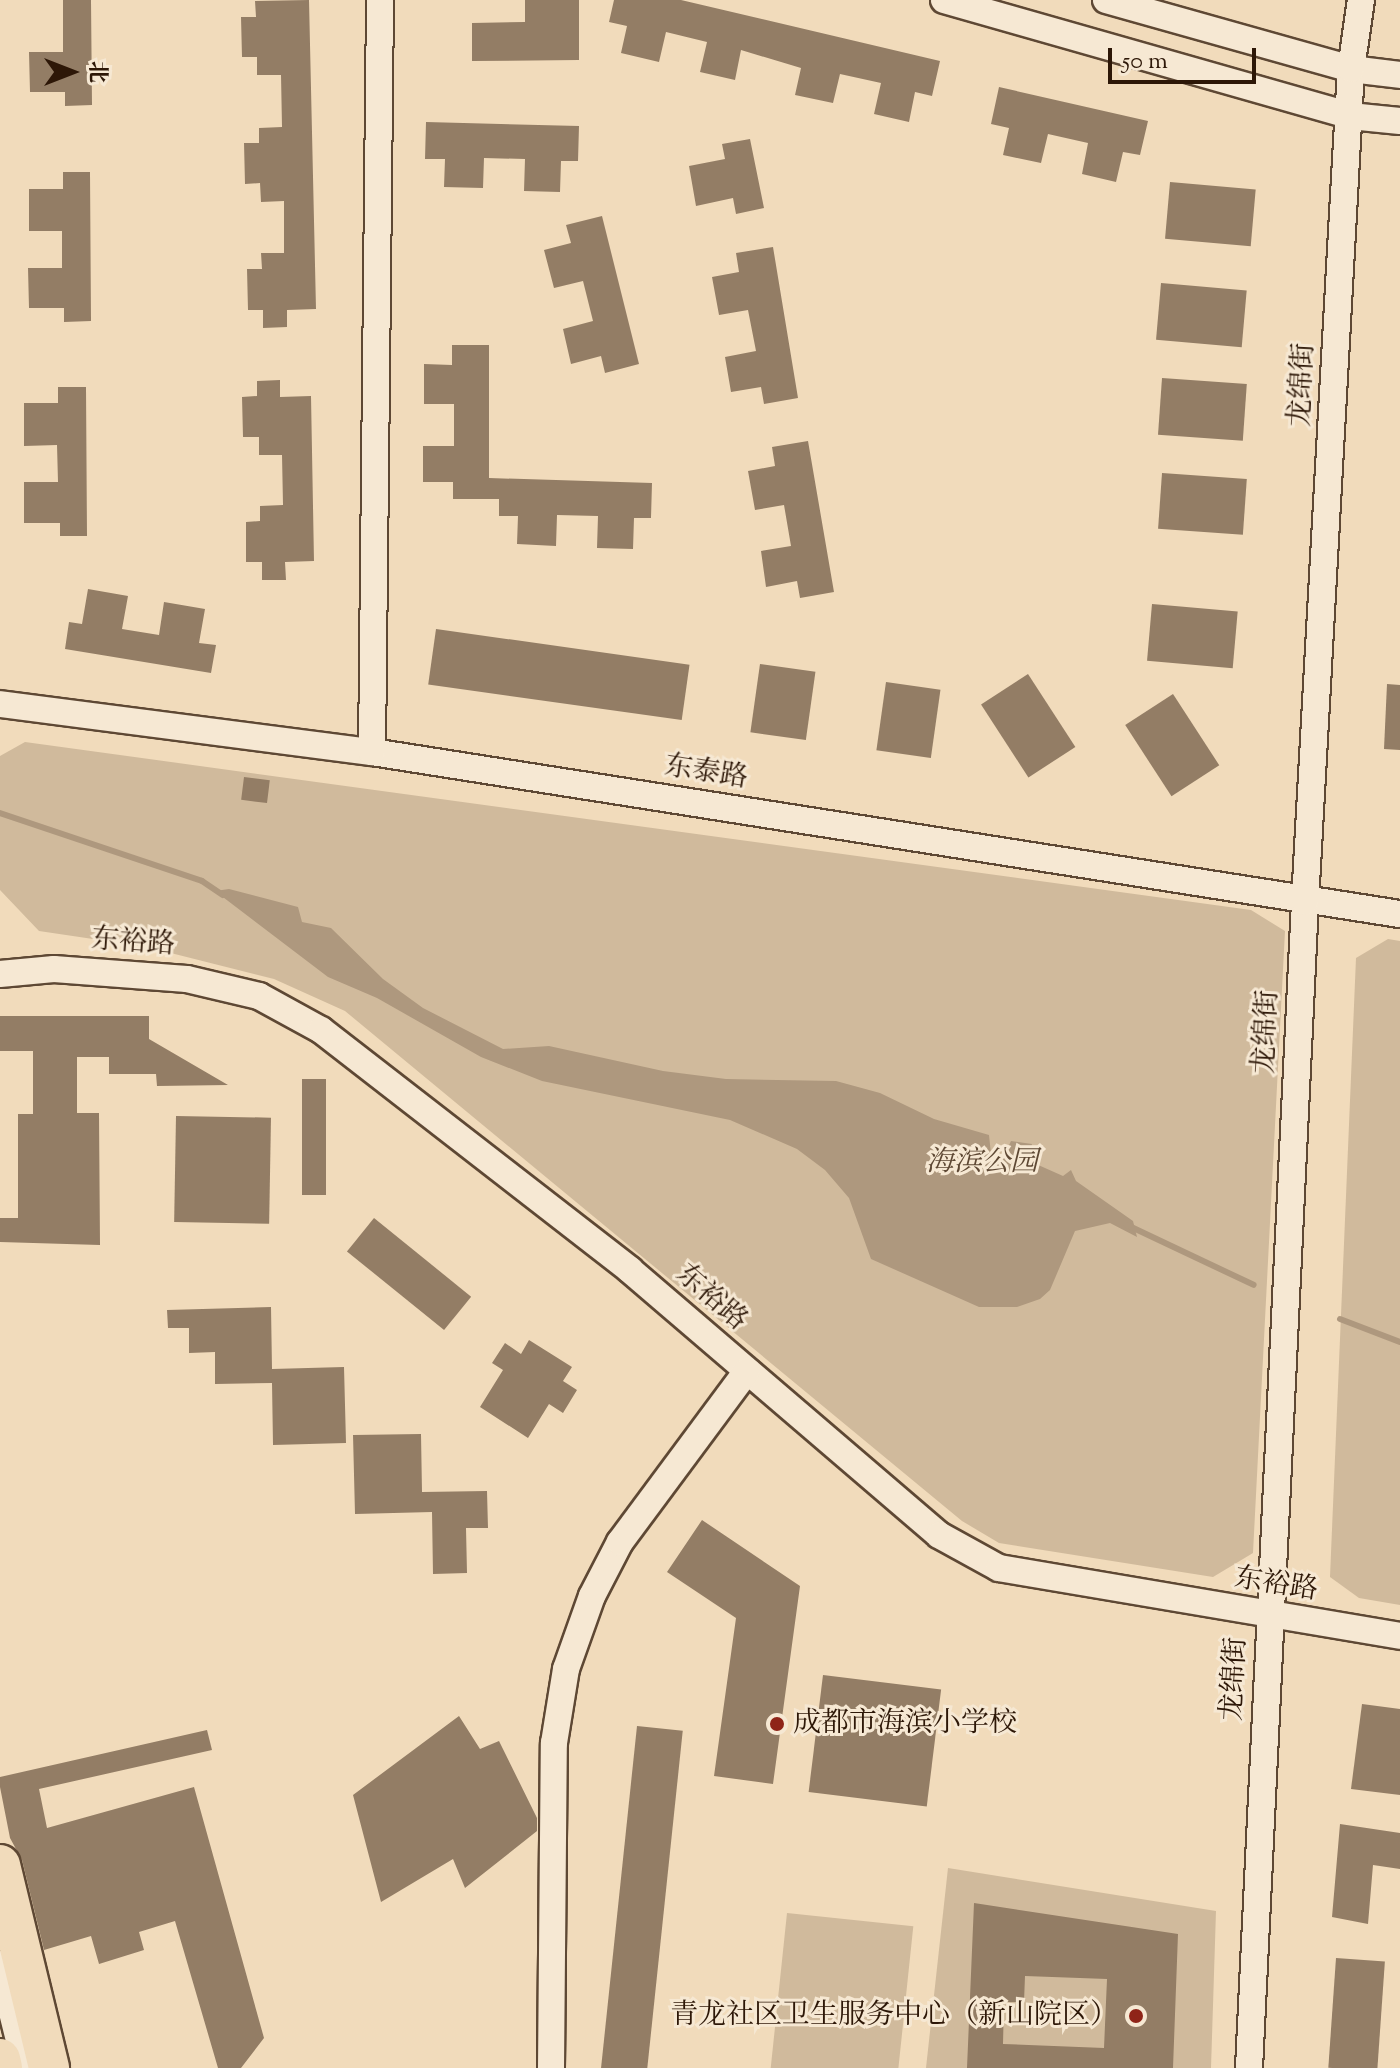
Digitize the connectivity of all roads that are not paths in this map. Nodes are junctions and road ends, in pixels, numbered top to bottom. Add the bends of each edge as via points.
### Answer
1 (380, 0) edge
2 (944, 0) edge
3 (1106, 0) edge
4 (1361, 0) edge
5 (1351, 69) junction
6 (1400, 75) edge
7 (1350, 116) junction
8 (1400, 121) edge
9 (0, 704) edge
10 (372, 752) junction
11 (1305, 902) junction
12 (1400, 914) edge
13 (0, 974) edge
14 (747, 1371) junction
15 (1270, 1617) junction
16 (1400, 1636) edge
17 (0, 1865) edge
18 (0, 1964) edge
19 (0, 2059) edge
20 (2, 2068) edge
21 (26, 2068) edge
22 (49, 2068) edge
23 (551, 2068) edge
24 (1249, 2068) edge

1 - 10 street
2 - 7 street
3 - 5 street
4 - 5 street, 龙绵街
5 - 6 street
5 - 7 street, 龙绵街
7 - 8 street
7 - 11 street, 龙绵街
9 - 10 street, 东泰路
10 - 11 street, 东泰路
11 - 12 street, 东泰路
11 - 15 street, 龙绵街
13 - 14 street, 东裕路 via 54,969 187,979 259,996 321,1030 630,1270
14 - 15 street, 东裕路 via 939,1535 999,1568
14 - 23 street via 620,1542 592,1596 566,1669 554,1743
15 - 16 street, 东裕路
15 - 24 street, 龙绵街
17 - 22 highway
18 - 21 street
19 - 20 highway

